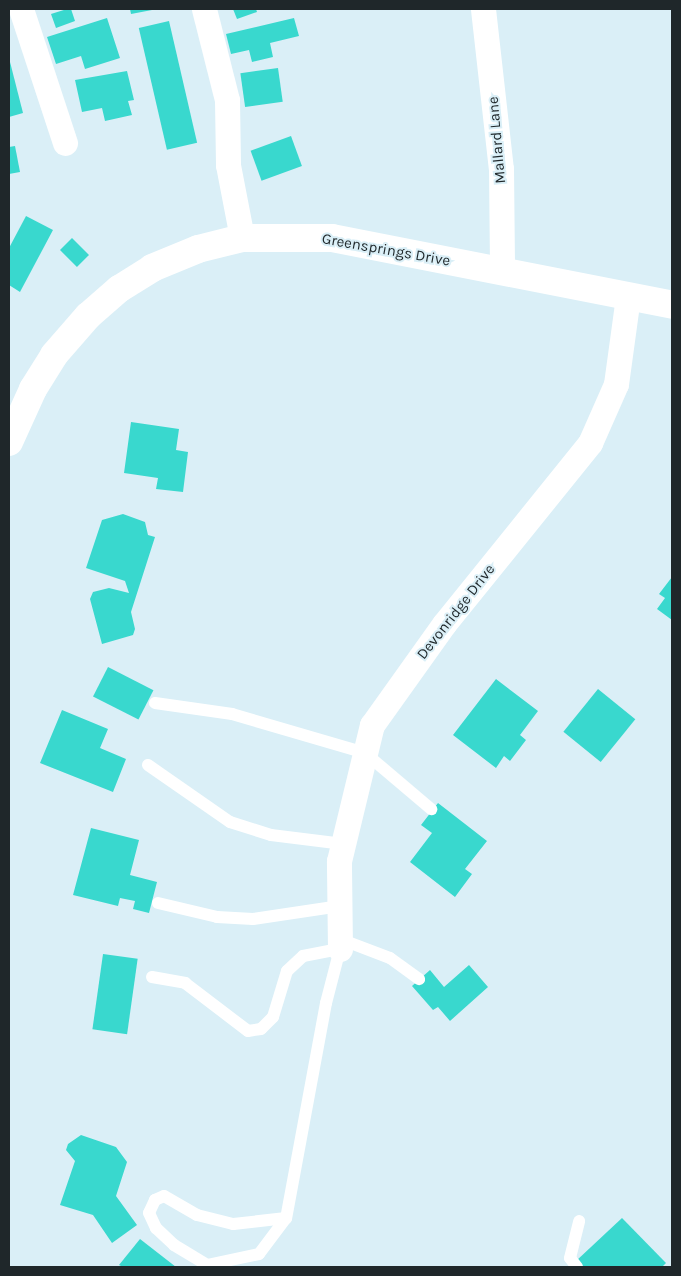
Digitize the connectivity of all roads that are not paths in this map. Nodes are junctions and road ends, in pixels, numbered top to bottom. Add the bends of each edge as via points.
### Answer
1 (22, 9) edge
2 (204, 9) edge
3 (483, 9) edge
4 (65, 143) dead end
5 (242, 238) junction
6 (502, 271) junction
7 (628, 296) junction
8 (672, 306) edge
9 (9, 442) edge
10 (155, 703) dead end
11 (365, 753) junction
12 (148, 765) dead end
13 (431, 809) dead end
14 (344, 844) junction
15 (158, 903) dead end
16 (340, 906) junction
17 (340, 944) junction
18 (152, 977) dead end
19 (419, 979) dead end
20 (286, 1218) junction
21 (579, 1220) dead end
22 (577, 1267) edge

1 - 4 street
2 - 5 street via 227,100 228,165
3 - 6 street, Mallard Lane via 501,169
5 - 6 street, Greensprings Drive via 332,238
5 - 9 street, Greensprings Drive via 198,249 152,268 119,289 88,316 54,355 32,389
6 - 7 street, Greensprings Drive
7 - 8 street, Greensprings Drive
7 - 11 street, Devonridge Drive via 616,384 590,443 444,624 372,725
10 - 11 lane via 232,714
11 - 13 lane
11 - 14 street, Devonridge Drive
12 - 14 lane via 230,822 271,835
14 - 16 street, Devonridge Drive via 340,861
15 - 16 lane via 218,917 253,919
16 - 17 street, Devonridge Drive
17 - 18 lane via 303,956 287,971 273,1017 261,1029 248,1031 185,983
17 - 19 lane via 390,958
17 - 20 lane via 326,1002
20 - 20 lane via 233,1224 197,1215 164,1196 155,1200 149,1213 156,1228 174,1245 207,1265 259,1254
21 - 22 lane via 570,1258

